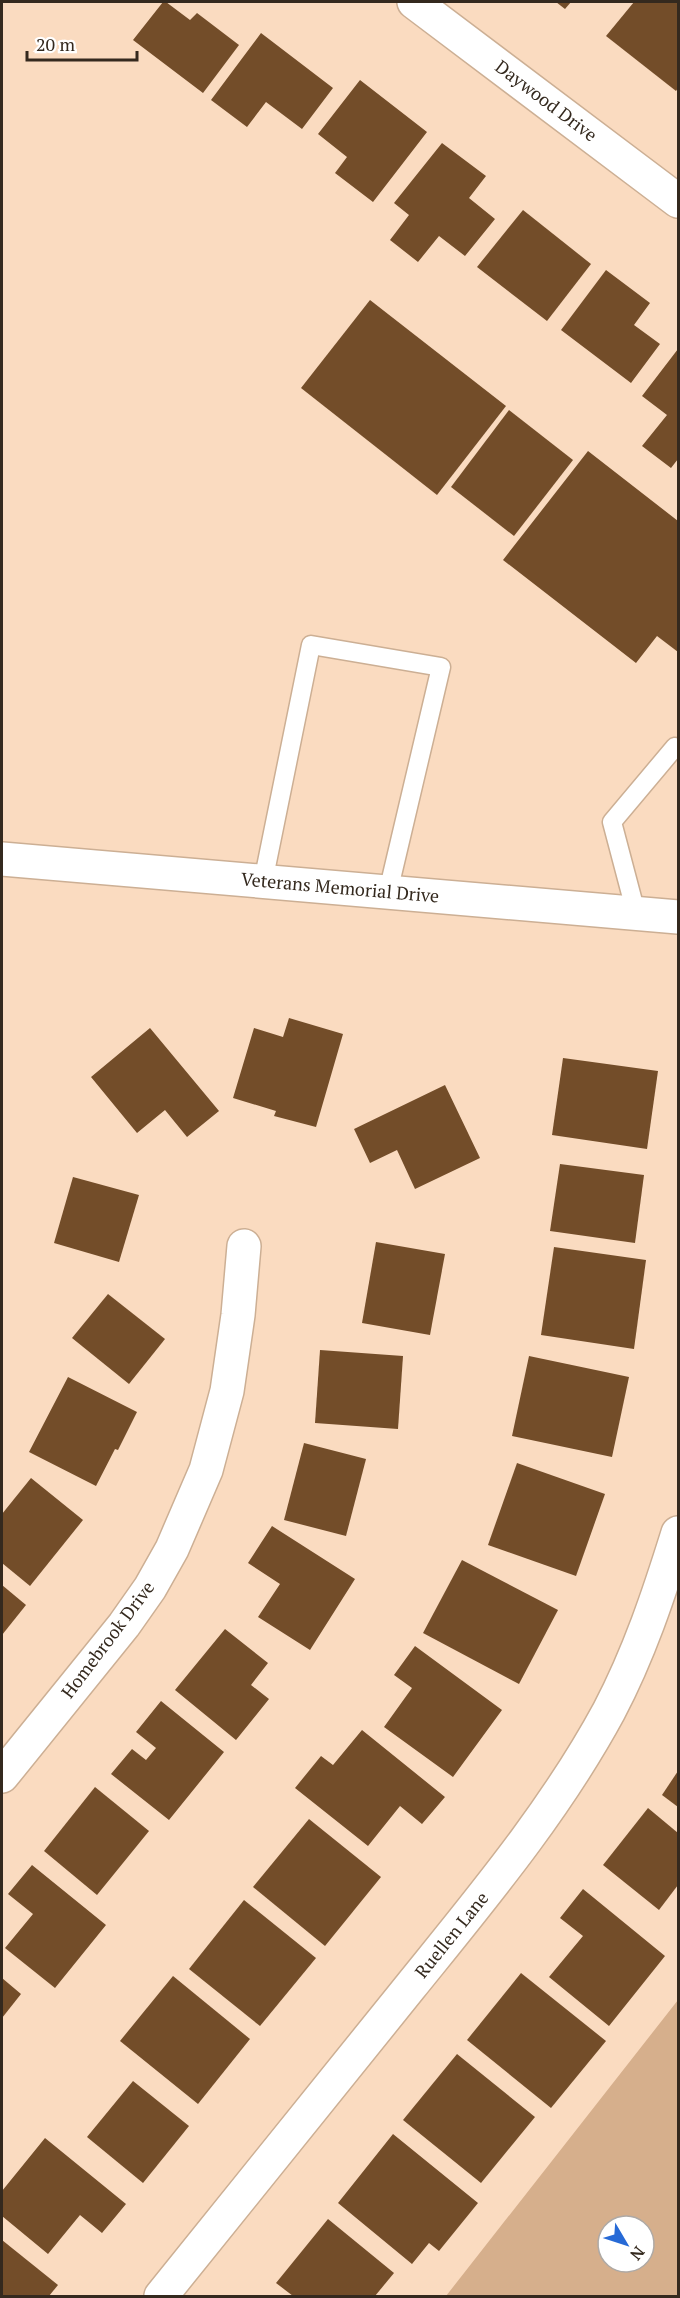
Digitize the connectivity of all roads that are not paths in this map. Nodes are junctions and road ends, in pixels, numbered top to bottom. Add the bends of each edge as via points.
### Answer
1 (414, 2) edge
2 (678, 201) edge
3 (678, 749) edge
4 (2, 859) edge
5 (263, 882) junction
6 (388, 892) junction
7 (636, 913) junction
8 (678, 917) edge
9 (244, 1246) dead end
10 (678, 1533) edge
11 (2, 1776) edge
12 (161, 2296) edge

1 - 2 street, Daywood Drive
3 - 7 lane via 675,747 612,822
4 - 5 street, Veterans Memorial Drive
5 - 6 street, Veterans Memorial Drive
5 - 6 lane via 311,645 441,667
6 - 7 street, Veterans Memorial Drive
7 - 8 street, Veterans Memorial Drive
9 - 11 street, Homebrook Drive via 227,1391 206,1470 172,1549 124,1625
10 - 12 street, Ruellen Lane via 649,1624 629,1669 608,1713 557,1796 498,1878

